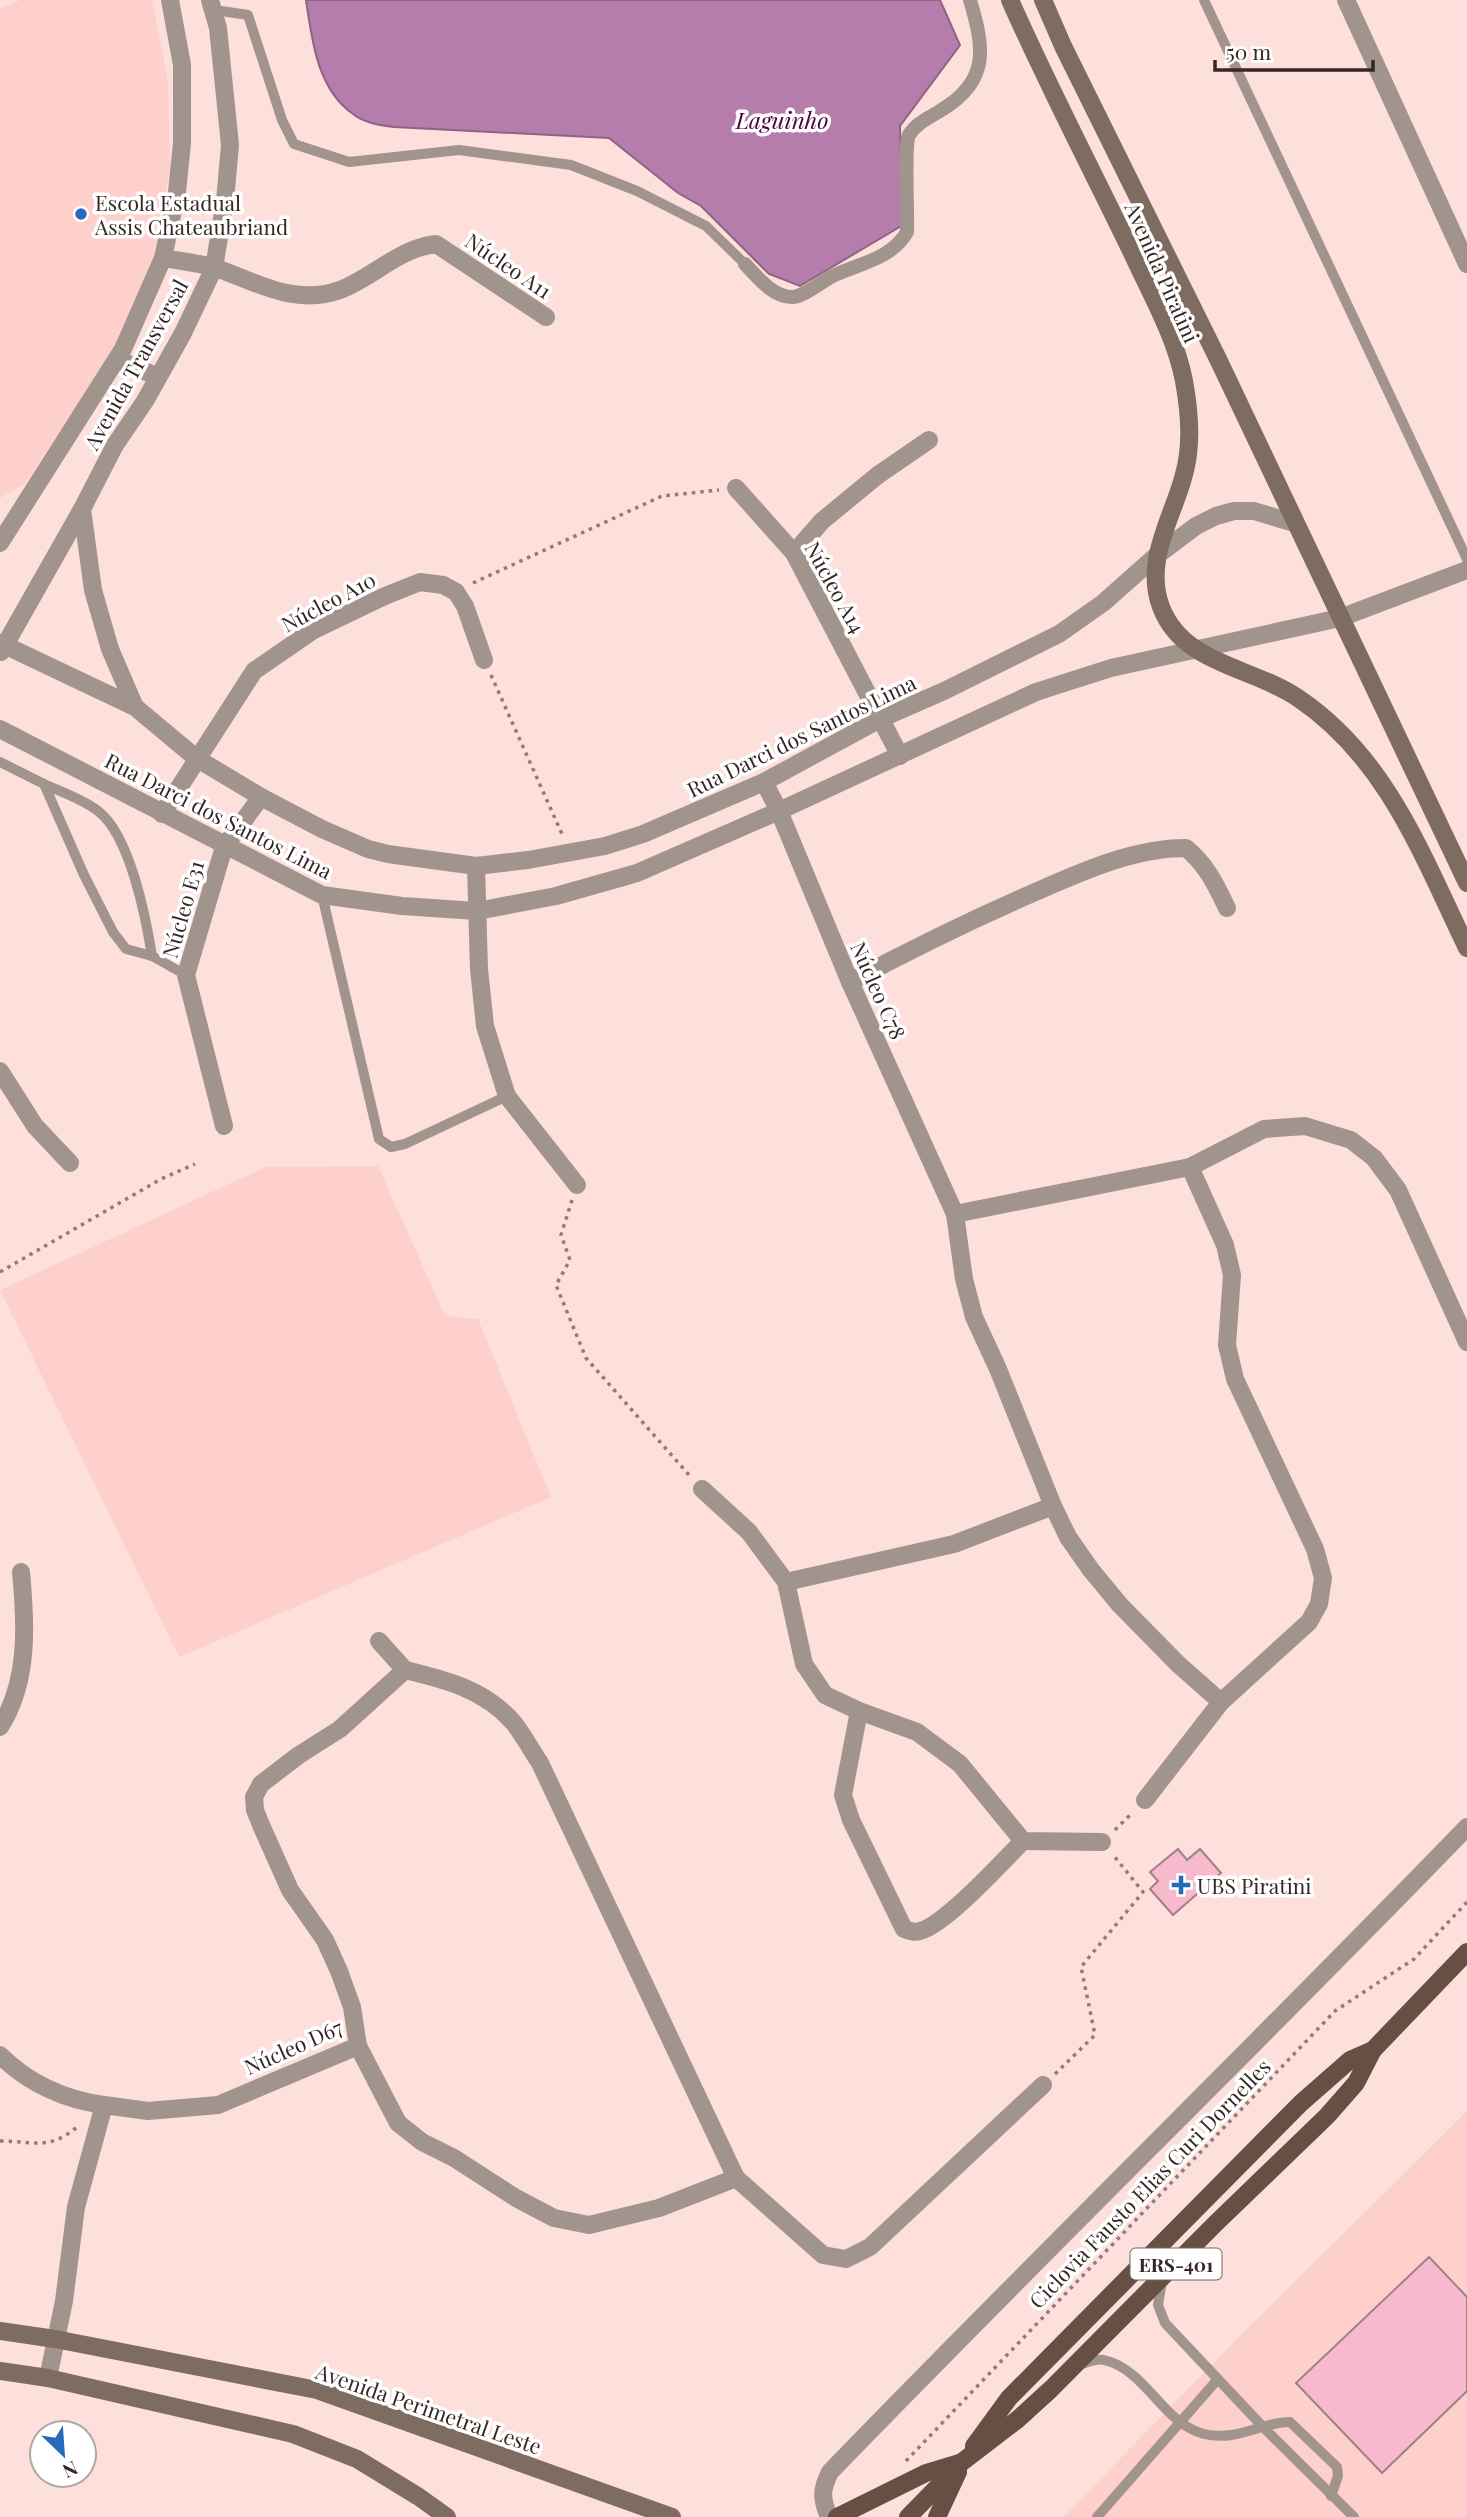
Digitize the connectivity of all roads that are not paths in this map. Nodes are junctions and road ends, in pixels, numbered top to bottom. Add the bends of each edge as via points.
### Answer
1 (170, 0) edge
2 (970, 0) edge
3 (1010, 0) edge
4 (1043, 0) edge
5 (1204, 0) edge
6 (1346, 0) edge
7 (218, 10) edge
8 (163, 258) junction
9 (745, 264) joint
10 (1467, 264) edge
11 (214, 268) junction
12 (546, 317) dead end
13 (117, 359) junction
14 (158, 377) junction
15 (929, 440) dead end
16 (736, 488) road end
17 (27, 503) junction
18 (82, 509) junction
19 (0, 517) edge
20 (1294, 523) junction
21 (0, 543) edge
22 (794, 553) junction
23 (1156, 556) junction
24 (1467, 559) edge
25 (1467, 570) edge
26 (1340, 618) junction
27 (2, 647) edge
28 (1195, 651) junction
29 (484, 660) road end
30 (135, 707) junction
31 (880, 719) junction
32 (0, 729) edge
33 (900, 756) junction
34 (196, 758) junction
35 (0, 762) edge
36 (764, 782) junction
37 (44, 784) junction
38 (261, 797) junction
39 (779, 811) junction
40 (162, 814) junction
41 (224, 847) junction
42 (476, 866) junction
43 (1467, 883) edge
44 (321, 895) junction
45 (1227, 908) dead end
46 (477, 911) junction
47 (1467, 947) edge
48 (152, 956) junction
49 (186, 975) junction
50 (850, 982) junction
51 (0, 1071) edge
52 (507, 1096) junction
53 (224, 1126) dead end
54 (70, 1163) dead end
55 (1190, 1167) junction
56 (577, 1185) road end
57 (955, 1214) junction
58 (1467, 1342) edge
59 (702, 1489) road end
60 (1053, 1506) junction
61 (21, 1572) dead end
62 (786, 1582) junction
63 (379, 1641) dead end
64 (405, 1671) junction
65 (1221, 1702) junction
66 (859, 1711) junction
67 (0, 1727) edge
68 (1146, 1800) road end
69 (1467, 1827) edge
70 (1023, 1841) junction
71 (1102, 1842) road end
72 (1467, 1952) edge
73 (358, 2046) junction
74 (1373, 2050) junction
75 (0, 2055) edge
76 (1044, 2085) road end
77 (104, 2105) junction
78 (736, 2178) junction
79 (1162, 2278) junction
80 (0, 2331) edge
81 (55, 2339) junction
82 (1073, 2366) junction
83 (0, 2371) edge
84 (48, 2378) junction
85 (1218, 2379) junction
86 (1179, 2421) junction
87 (1264, 2428) junction
88 (962, 2462) junction
89 (1331, 2496) junction
90 (447, 2517) edge
91 (672, 2517) edge
92 (829, 2517) edge
93 (837, 2517) edge
94 (908, 2517) edge
95 (937, 2517) edge
96 (1097, 2517) edge
97 (1354, 2517) edge

1 - 8 street, Avenida Transversal via 182,65 182,143
2 - 9 street via 982,55 967,90 919,123 908,137 907,232 901,242 793,297 779,295
3 - 23 main road, Avenida Piratini via 1164,321 1184,379 1188,455
4 - 20 main road, Avenida Piratini
5 - 24 lane
6 - 10 street
7 - 9 lane via 248,15 294,144 349,162 459,150 570,165 637,191 706,226
7 - 11 street, Avenida Transversal via 230,145
8 - 11 street
8 - 13 street, Avenida Transversal
11 - 12 street, Núcleo A11 via 293,296 320,296 343,289 420,246 436,244
11 - 14 street, Avenida Transversal
13 - 14 street
13 - 17 street, Avenida Transversal
14 - 18 street, Avenida Transversal
15 - 22 street via 822,521
16 - 22 street, Núcleo A14
17 - 19 street
17 - 21 street, Avenida Transversal
18 - 27 street, Avenida Transversal
18 - 30 street via 93,590 110,649
20 - 23 street, Rua Darci dos Santos Lima via 1254,511 1234,511 1196,526
20 - 26 main road, Avenida Piratini
22 - 31 street, Núcleo A14
23 - 28 main road, Avenida Piratini via 1155,584 1161,608
23 - 31 street, Rua Darci dos Santos Lima via 1059,634
25 - 26 street, Rua Darci dos Santos Lima
26 - 28 street, Rua Darci dos Santos Lima
26 - 43 main road, Avenida Piratini
27 - 30 street, Rua Darci dos Santos Lima
28 - 33 street, Rua Darci dos Santos Lima via 1111,668 1035,692
28 - 47 main road, Avenida Piratini via 1279,685 1321,714 1357,748 1408,826
29 - 34 street, Núcleo A10 via 466,606 456,592 420,582 312,631 254,671
30 - 34 street, Rua Darci dos Santos Lima
31 - 33 street, Núcleo A14
31 - 36 street, Rua Darci dos Santos Lima
32 - 40 street, Rua Darci dos Santos Lima
33 - 39 street, Rua Darci dos Santos Lima
34 - 38 street, Rua Darci dos Santos Lima
34 - 40 street, Núcleo A10
35 - 37 lane
36 - 39 street, Núcleo C78
36 - 42 street, Rua Darci dos Santos Lima via 605,846
37 - 48 lane via 113,932 126,949
37 - 48 lane via 98,811 112,827 145,910
38 - 41 street, Núcleo E31
38 - 42 street, Rua Darci dos Santos Lima via 368,849
39 - 46 street, Rua Darci dos Santos Lima via 637,873
39 - 50 street, Núcleo C78
40 - 41 street, Rua Darci dos Santos Lima
41 - 44 street, Rua Darci dos Santos Lima
41 - 49 street, Núcleo E31
42 - 46 street
44 - 46 street, Rua Darci dos Santos Lima
44 - 52 lane via 379,1139 391,1147 405,1144
45 - 50 street via 1196,856 1186,848 1160,848 1080,872 963,923
46 - 52 street via 485,1026
48 - 49 lane
49 - 53 street, Núcleo E31
50 - 57 street, Núcleo C78
51 - 54 street via 35,1126
52 - 56 street
55 - 57 street
55 - 58 street via 1264,1129 1305,1126 1351,1140 1374,1158 1398,1190
55 - 65 street via 1225,1245 1232,1275 1227,1345 1235,1379 1315,1549 1322,1578 1318,1604 1309,1622
57 - 60 street, Núcleo C78 via 974,1317
59 - 62 street via 749,1532
60 - 62 street via 954,1544
60 - 65 street, Núcleo C78 via 1091,1570 1178,1664
61 - 67 street via 21,1669 15,1697
62 - 66 street via 804,1664 825,1695
63 - 64 street
64 - 73 street, Núcleo D67 via 341,1729 261,1784 254,1797 258,1818 290,1890 325,1940 339,1971 352,2007
64 - 78 street via 482,1694 513,1722 540,1763
65 - 68 street
66 - 70 street via 917,1732 960,1765
66 - 70 street via 843,1796 904,1929 923,1931 949,1912
69 - 92 street via 830,2472 821,2491
70 - 71 street
72 - 74 main road, ERS-401
73 - 77 street, Núcleo D67 via 218,2105 148,2111
73 - 78 street via 398,2123 554,2218 589,2225 659,2208
74 - 79 main road, ERS-401 via 1356,2083 1327,2116
74 - 88 main road via 1350,2060 1301,2103 1009,2398
75 - 77 street, Núcleo D67 via 55,2092
76 - 78 street via 870,2247 846,2259 823,2255
77 - 81 street via 76,2207
79 - 82 main road, ERS-401
79 - 85 lane via 1158,2305 1165,2323
80 - 81 main road, Avenida Perimetral Leste
81 - 84 street
81 - 91 main road, Avenida Perimetral Leste via 317,2390
82 - 86 lane via 1102,2359 1128,2370
82 - 88 main road, ERS-401 via 1017,2420
83 - 84 main road
84 - 90 main road via 293,2434 357,2459
85 - 86 lane
85 - 87 lane
86 - 87 lane via 1204,2434 1239,2435
86 - 96 lane
87 - 89 lane
87 - 89 lane via 1290,2423 1331,2460 1338,2476
88 - 93 main road via 926,2473
88 - 94 main road, ERS-401
88 - 95 main road
89 - 97 lane

